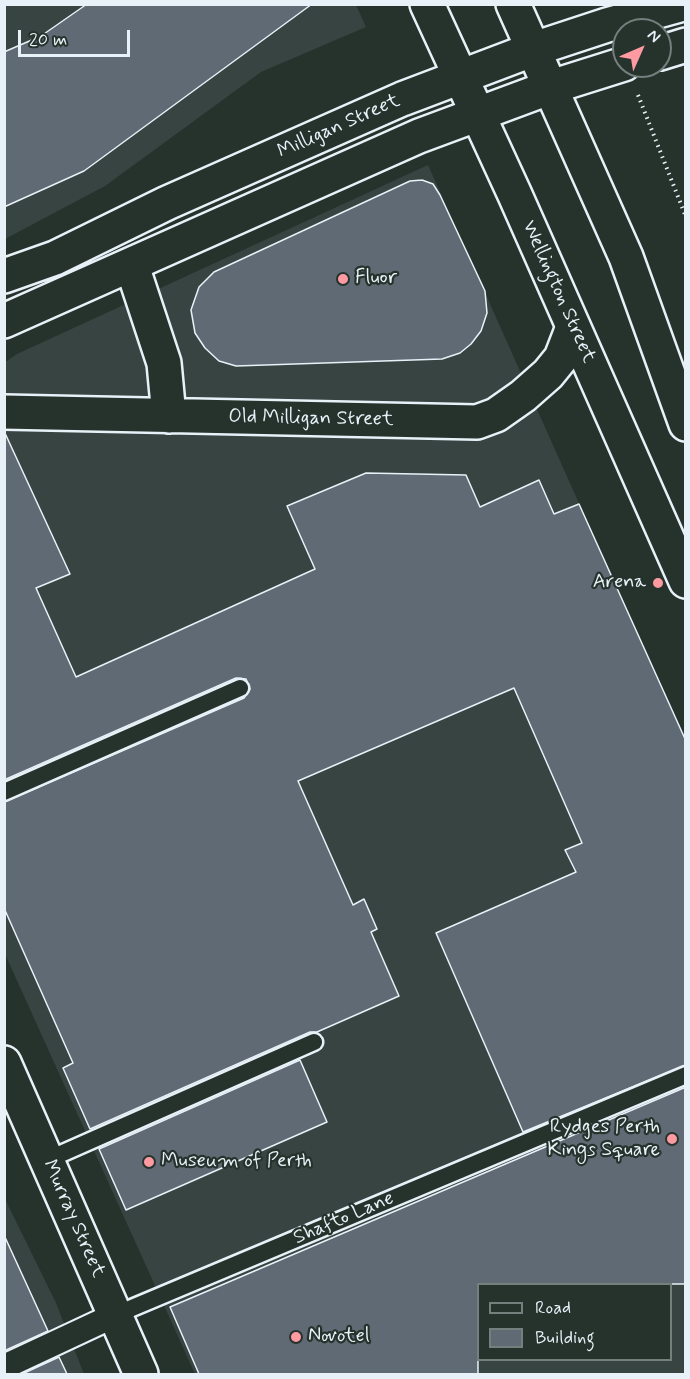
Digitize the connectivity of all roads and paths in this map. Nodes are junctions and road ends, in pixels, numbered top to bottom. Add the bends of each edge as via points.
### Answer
1 (427, 4) edge
2 (513, 4) edge
3 (683, 4) edge
4 (534, 49) junction
5 (459, 76) junction
6 (612, 78) edge
7 (630, 78) edge
8 (551, 87) junction
9 (476, 114) junction
10 (686, 217) edge
11 (132, 266) junction
12 (4, 276) edge
13 (4, 321) edge
14 (573, 327) junction
15 (4, 412) edge
16 (169, 416) junction
17 (686, 424) edge
18 (686, 580) edge
19 (240, 688) dead end
20 (4, 792) edge
21 (314, 1042) dead end
22 (4, 1063) edge
23 (686, 1075) edge
24 (47, 1160) junction
25 (115, 1315) junction
26 (4, 1367) edge
27 (141, 1374) edge

1 - 5 main road, Wellington Street
2 - 4 main road
3 - 4 main road, Milligan Street
4 - 5 main road, Milligan Street
4 - 8 main road
5 - 9 main road, Wellington Street
5 - 12 main road, Milligan Street via 167,203 55,258
6 - 8 main road, Milligan Street
7 - 10 path
8 - 9 main road, Milligan Street
8 - 17 main road via 626,257
9 - 11 main road, Milligan Street
9 - 14 main road, Wellington Street
11 - 13 main road, Milligan Street
11 - 16 main road via 164,363
14 - 16 main road, Old Milligan Street via 561,358 548,374 496,415 477,422
14 - 18 main road, Wellington Street
15 - 16 main road, Old Milligan Street
19 - 20 lane
21 - 24 lane
22 - 24 main road, Murray Street
23 - 25 lane, Shafto Lane
24 - 25 main road, Murray Street
25 - 26 street, Shafto Lane
25 - 27 main road, Murray Street

